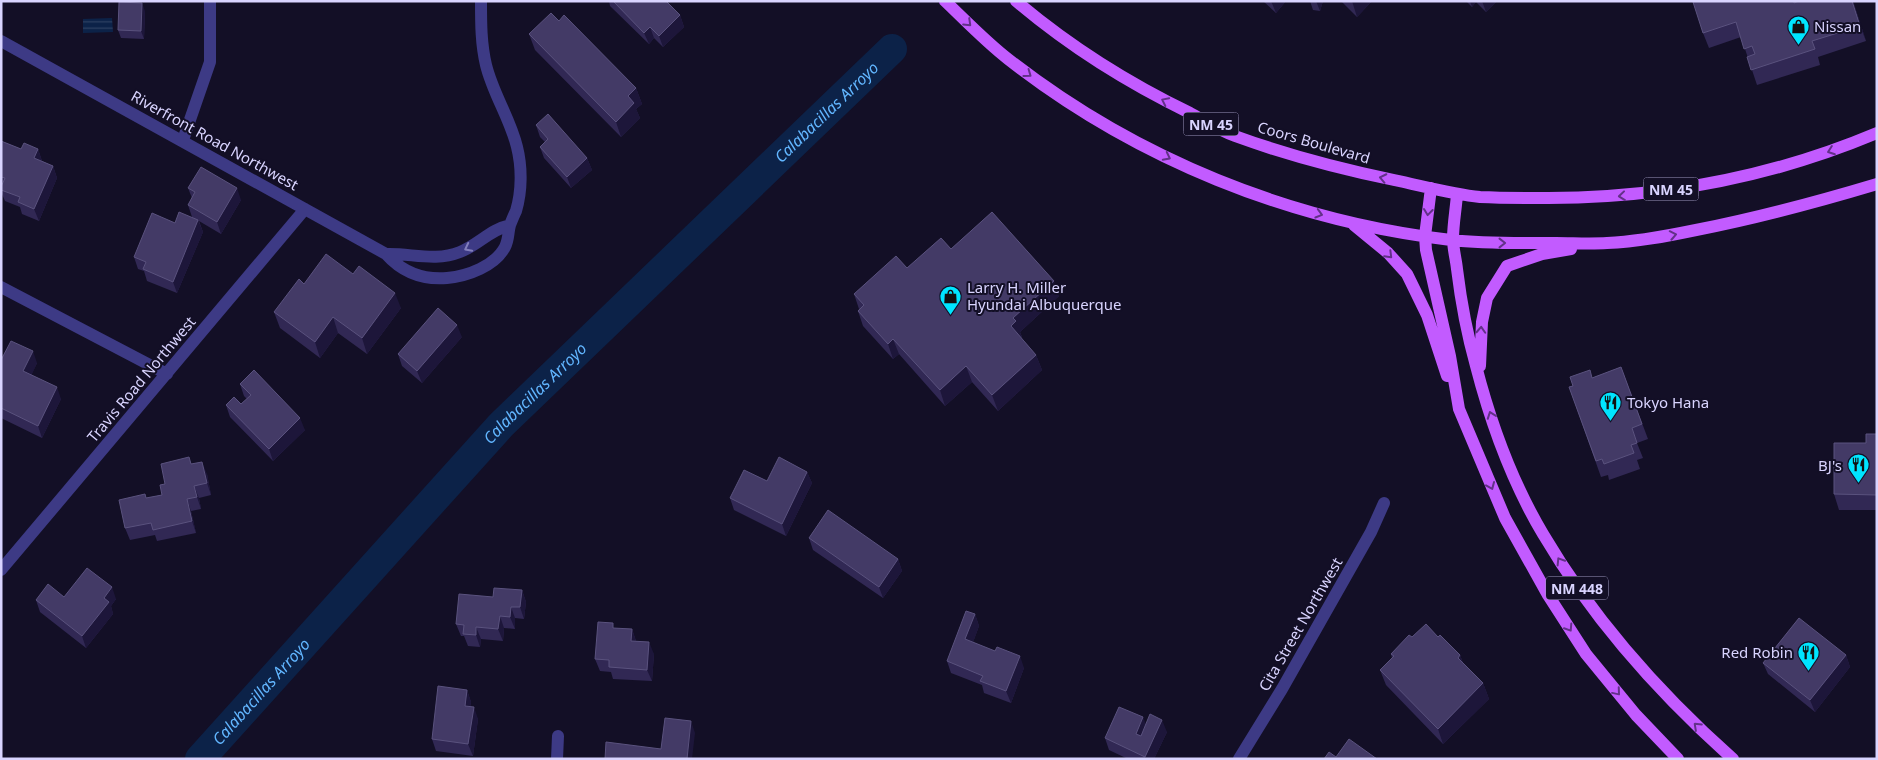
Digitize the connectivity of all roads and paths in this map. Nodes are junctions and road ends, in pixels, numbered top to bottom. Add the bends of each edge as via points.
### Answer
1 (210, 1) edge
2 (481, 1) edge
3 (945, 1) edge
4 (1017, 2) edge
5 (1, 41) edge
6 (1877, 133) edge
7 (183, 140) junction
8 (1877, 184) edge
9 (1431, 188) junction
10 (1458, 194) junction
11 (305, 209) junction
12 (1352, 224) junction
13 (510, 225) junction
14 (1425, 236) junction
15 (1453, 240) junction
16 (1607, 243) junction
17 (386, 254) junction
18 (1, 287) edge
19 (167, 374) junction
20 (1479, 378) junction
21 (1459, 409) junction
22 (1384, 503) dead end
23 (1, 570) edge
24 (558, 736) dead end
25 (557, 759) edge
26 (1239, 759) edge
27 (1678, 759) edge
28 (1733, 759) edge

1 - 7 street via 210,62
2 - 13 street via 483,54 520,162 519,194
3 -> 12 main road via 990,44 1050,90 1100,122 1192,170 1264,198
9 -> 4 main road, Coors Boulevard / NM 45 via 1337,168 1234,135 1143,90 1085,53
5 - 7 street, Riverfront Road Northwest
6 -> 10 main road, NM 45 via 1777,168 1657,191 1580,198
7 - 11 street, Riverfront Road Northwest
16 -> 8 main road via 1729,224
9 - 10 main road, Coors Boulevard / NM 45
9 -> 14 main road, NM 448
10 - 15 main road, NM 448
11 - 17 street, Riverfront Road Northwest
11 - 19 street, Travis Road Northwest
12 - 14 main road
12 -> 21 main road via 1388,253 1407,274 1427,315
13 -> 17 street via 501,227 458,253 430,257
13 - 17 street, Riverfront Road Northwest via 505,248 491,262 460,276 433,278 410,273
14 - 15 main road
14 - 21 main road, NM 448
15 -> 16 main road
15 - 20 main road, NM 448 via 1461,304
20 -> 16 main road via 1482,322 1487,298 1507,266 1542,254
18 - 19 street
19 - 23 street, Travis Road Northwest
28 -> 20 main road, NM 448 via 1668,698 1574,584 1542,533 1515,479
21 -> 27 main road, NM 448 via 1505,518 1548,595 1596,666
22 - 26 street, Cita Street Northwest via 1371,532
24 - 25 street

